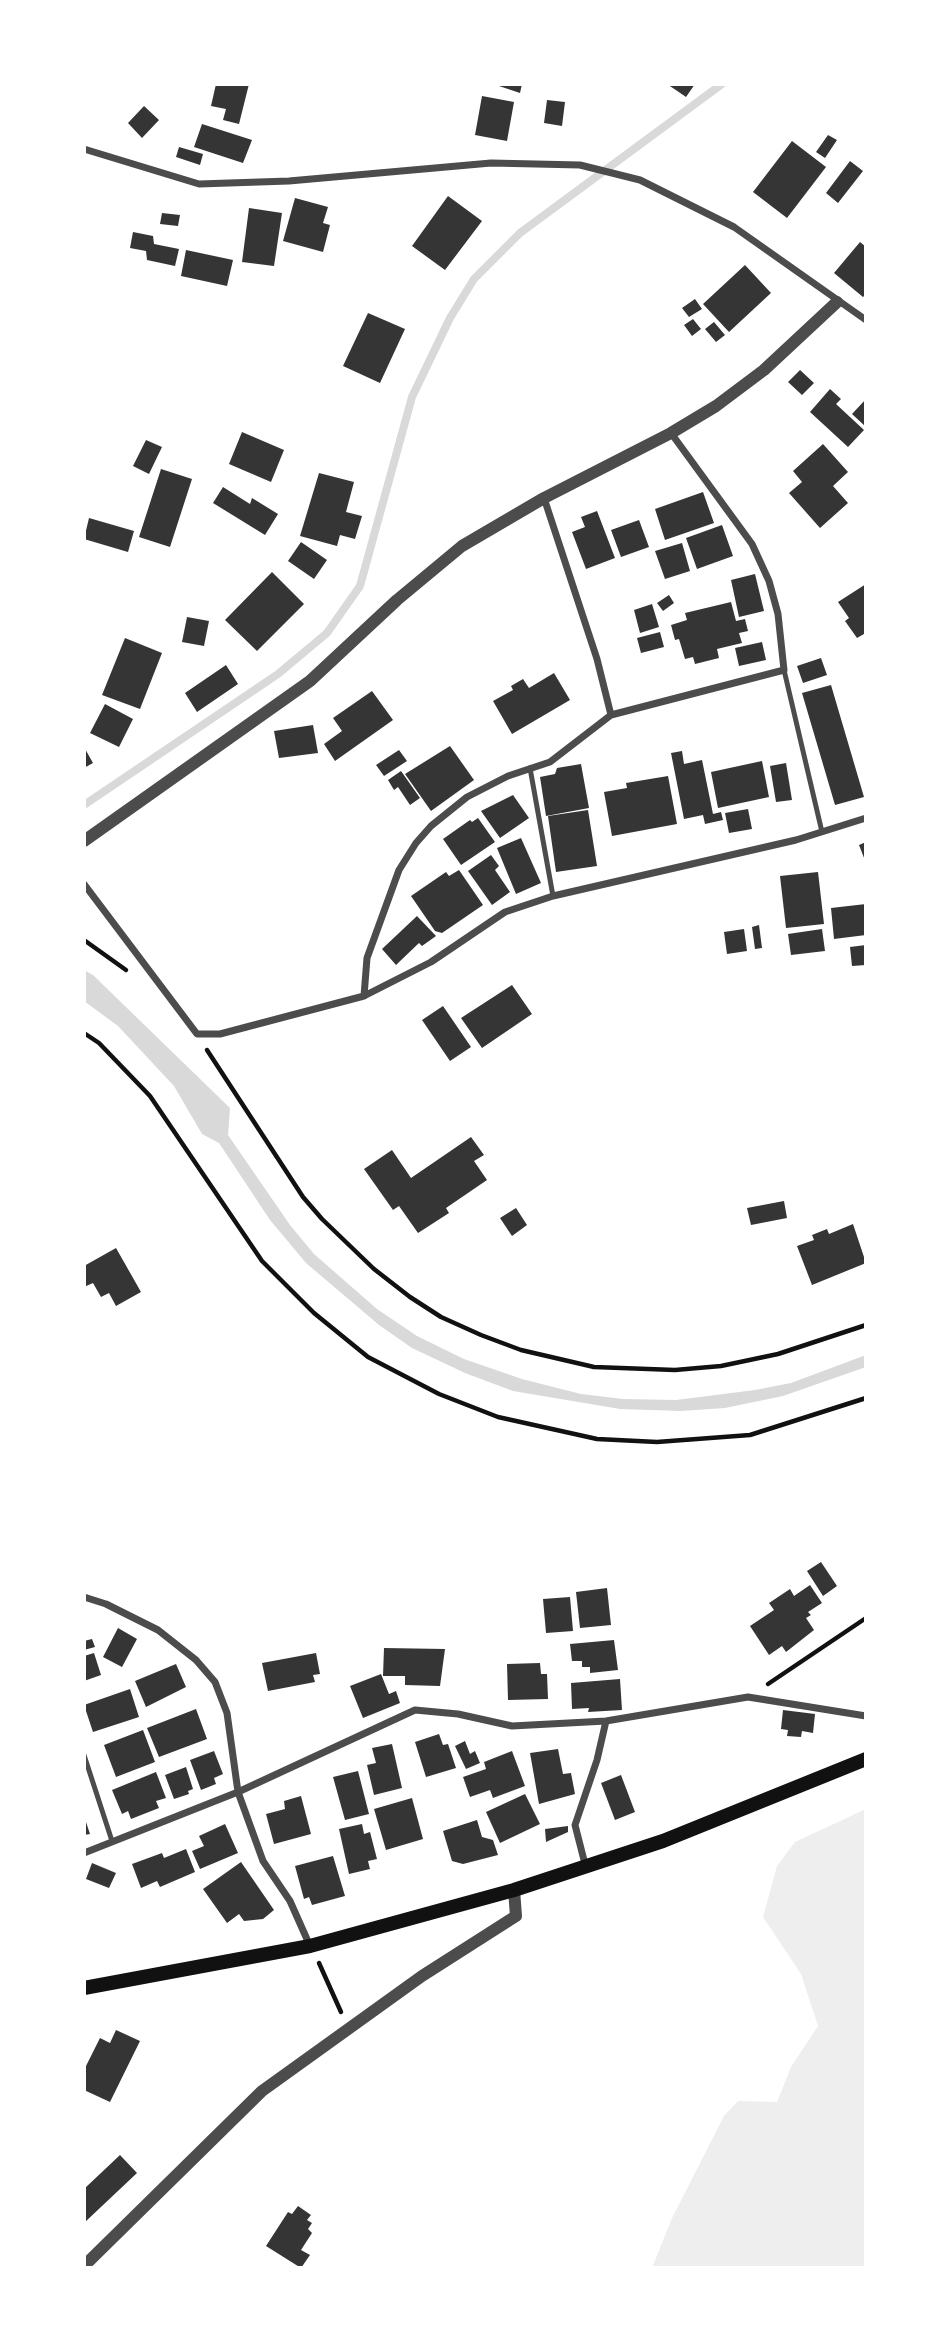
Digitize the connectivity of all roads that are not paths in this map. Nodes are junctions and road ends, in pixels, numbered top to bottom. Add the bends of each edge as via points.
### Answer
1 (84, 149) edge
2 (837, 302) junction
3 (866, 320) edge
4 (671, 433) junction
5 (544, 498) junction
6 (784, 670) junction
7 (611, 715) junction
8 (530, 768) junction
9 (866, 818) edge
10 (822, 832) junction
11 (84, 841) edge
12 (84, 884) edge
13 (552, 896) junction
14 (364, 996) junction
15 (84, 1597) edge
16 (866, 1716) edge
17 (606, 1721) junction
18 (84, 1755) edge
19 (866, 1759) edge
20 (238, 1792) junction
21 (111, 1841) junction
22 (84, 1853) edge
23 (586, 1868) junction
24 (514, 1890) junction
25 (310, 1946) junction
26 (84, 1988) edge
27 (84, 2266) edge

1 - 2 street via 199,184 267,183 491,163 580,165 640,180 734,227
2 - 3 street
2 - 4 street via 764,370
4 - 5 street
4 - 6 street via 752,544 778,614
5 - 7 street
5 - 11 street via 462,547 310,681
6 - 7 street
6 - 10 lane
7 - 8 street via 550,762
8 - 13 lane
8 - 14 street via 467,797 415,843 384,906 367,958
9 - 10 street
10 - 13 street
12 - 14 street via 197,1034 220,1034
13 - 14 street via 505,912 431,962
15 - 20 street via 158,1630 215,1682 227,1713
16 - 17 street via 748,1697
17 - 20 street via 512,1726 415,1710
17 - 23 street via 575,1825
18 - 21 lane
19 - 23 main road
20 - 21 street
20 - 25 street via 263,1861
21 - 22 street
23 - 24 main road
24 - 25 main road
24 - 27 street via 516,1916 262,2091
25 - 26 main road

